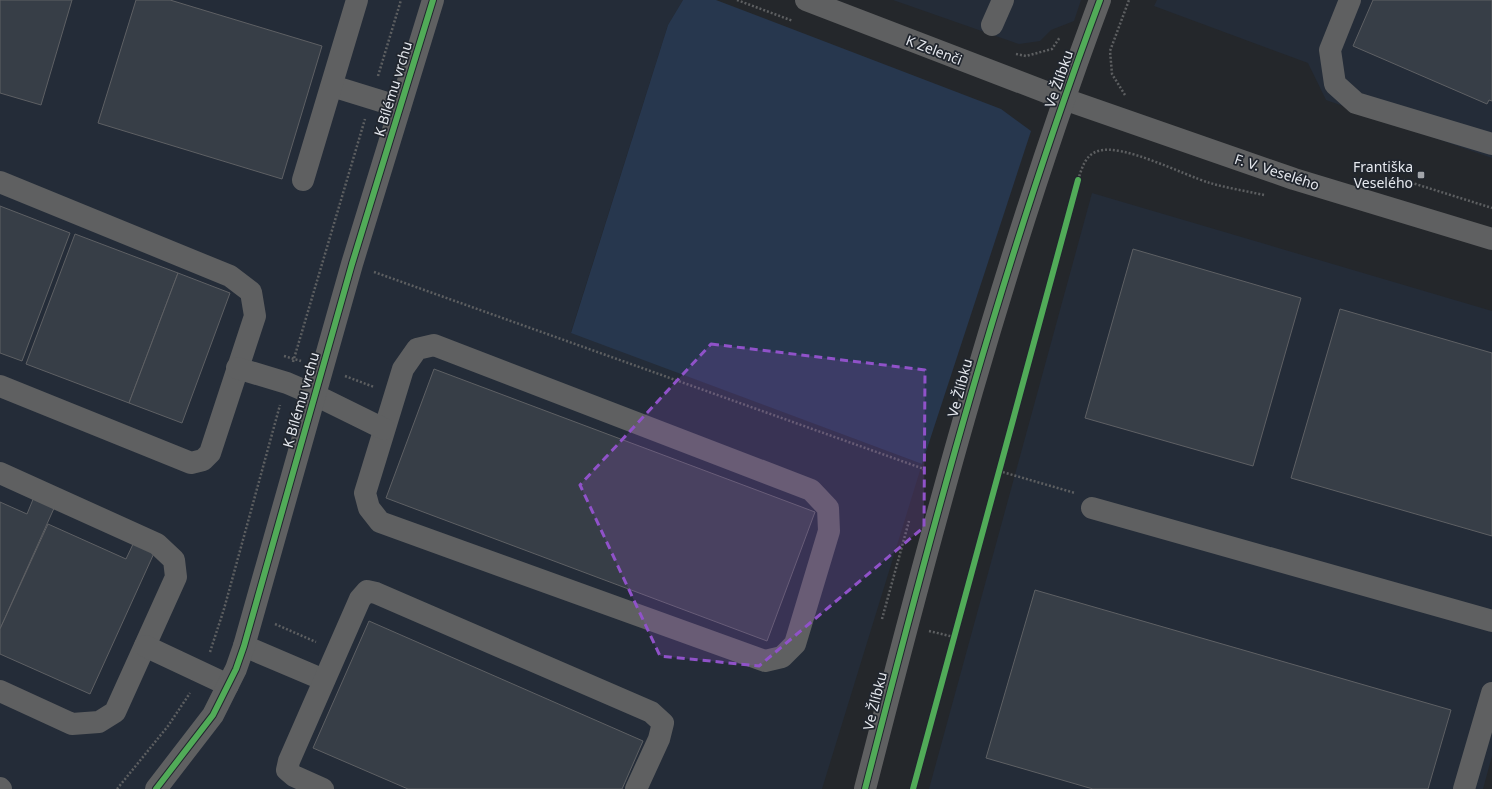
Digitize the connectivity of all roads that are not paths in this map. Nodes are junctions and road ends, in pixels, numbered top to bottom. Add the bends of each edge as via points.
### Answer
1 (357, 0) edge
2 (433, 0) edge
3 (806, 0) edge
4 (1003, 0) edge
5 (1100, 0) edge
6 (1350, 0) edge
7 (992, 26) dead end
8 (332, 86) junction
9 (1064, 99) junction
10 (400, 107) junction
11 (1492, 144) edge
12 (303, 180) dead end
13 (0, 182) edge
14 (1492, 239) edge
15 (237, 368) junction
16 (0, 386) edge
17 (315, 395) junction
18 (384, 429) junction
19 (0, 473) edge
20 (1092, 508) road end
21 (1492, 621) edge
22 (145, 646) junction
23 (244, 646) junction
24 (324, 680) junction
25 (228, 685) junction
26 (0, 691) edge
27 (1492, 693) edge
28 (156, 789) edge
29 (323, 789) edge
30 (636, 789) edge
31 (865, 789) edge
32 (1464, 789) edge

1 - 8 street
2 - 10 street, K Bílému vrchu
3 - 9 street, K Zelenči
4 - 7 street
5 - 9 street, Ve Žlíbku
6 - 11 street via 1330,50 1335,84 1356,103
8 - 10 street
8 - 12 street
9 - 14 street, F. V. Veselého via 1294,179
9 - 31 street, Ve Žlíbku via 983,352
10 - 17 street, K Bílému vrchu
13 - 15 street via 230,276 251,292 254,316
15 - 16 street via 210,453 203,460 192,463
15 - 17 street
17 - 18 street
17 - 23 street, K Bílému vrchu
18 - 18 street via 402,369 417,349 434,345 811,490 828,508 828,531 795,644 782,657 765,661 380,522 369,508 365,493
19 - 22 street via 157,544 174,560 176,577
20 - 21 street
22 - 25 street
22 - 26 street via 115,712 99,722 72,724
23 - 24 street
23 - 25 street, K Bílému vrchu
24 - 29 street via 287,770 294,776
24 - 30 street via 360,600 367,591 376,593 651,712 663,723 659,739
25 - 28 street, K Bílému vrchu via 213,716
27 - 32 street

